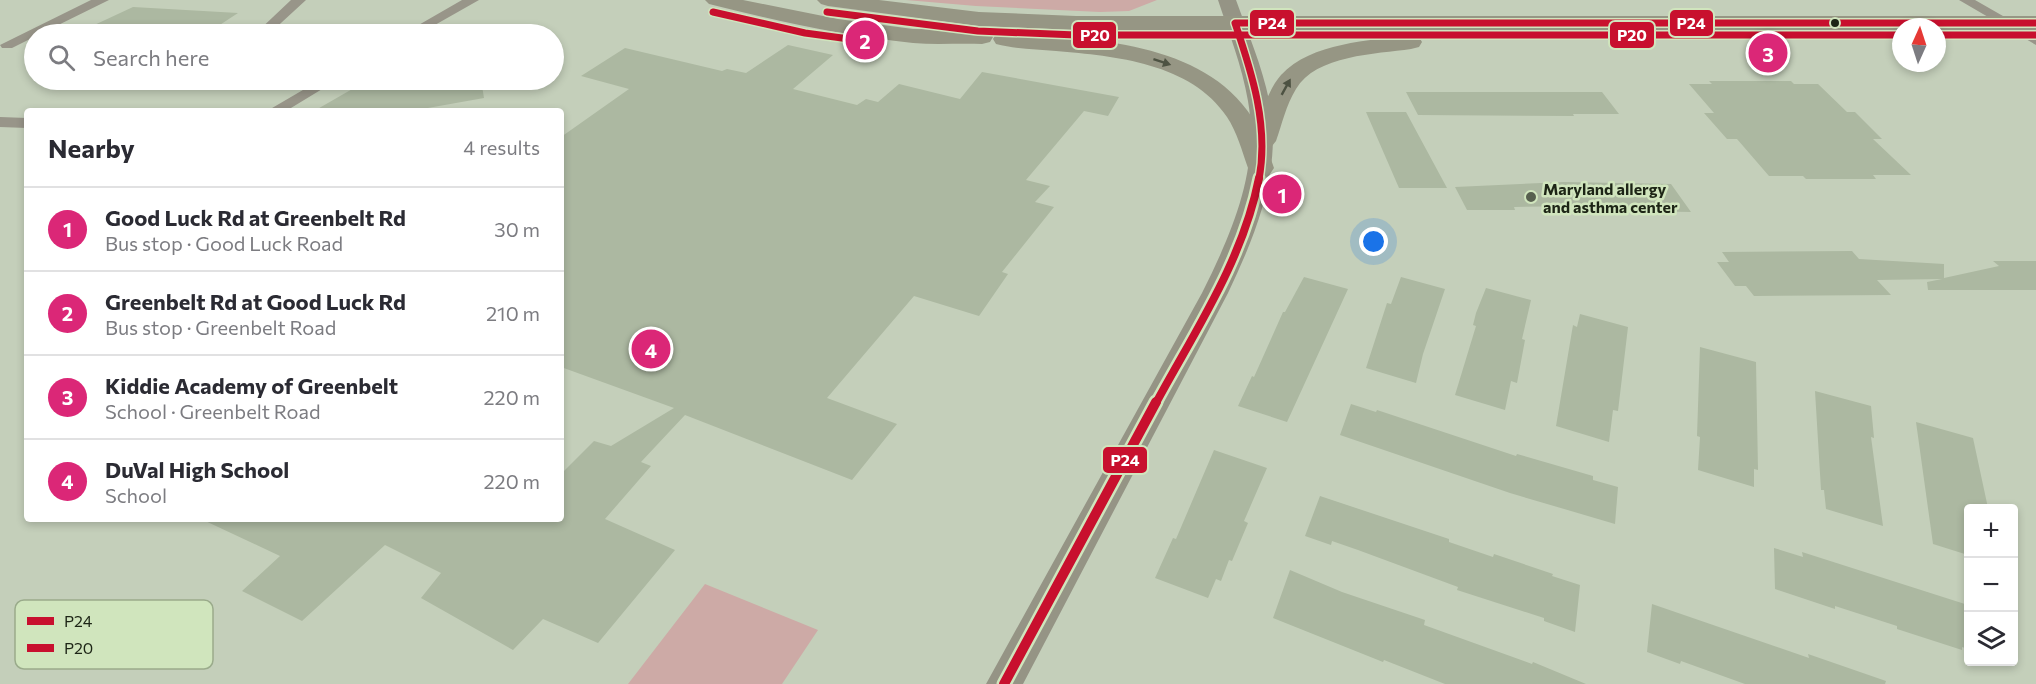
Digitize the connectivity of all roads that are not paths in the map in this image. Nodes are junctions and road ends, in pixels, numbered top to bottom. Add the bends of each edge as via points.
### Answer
1 (102, 0) edge
2 (298, 0) edge
3 (472, 0) edge
4 (716, 0) edge
5 (817, 0) edge
6 (828, 0) edge
7 (1185, 0) edge
8 (1227, 0) edge
9 (1966, 0) edge
10 (1270, 3) dead end
11 (754, 9) junction
12 (907, 10) junction
13 (1527, 22) junction
14 (2002, 23) junction
15 (51, 24) edge
16 (273, 24) edge
17 (428, 24) edge
18 (1238, 32) junction
19 (980, 36) junction
20 (2035, 36) edge
21 (24, 37) edge
22 (1892, 40) edge
23 (1946, 40) edge
24 (1411, 42) junction
25 (7, 45) dead end
26 (312, 90) edge
27 (280, 108) edge
28 (0, 122) edge
29 (24, 123) edge
30 (1262, 154) junction
31 (1004, 684) edge

1 - 15 street
2 - 16 street
3 - 17 street
4 - 11 main road
5 - 11 main road
6 - 12 main road
7 - 12 main road via 1174,10 1139,18
8 - 18 main road
9 - 14 street
10 - 13 main road via 1305,13
11 - 19 main road via 915,36
12 - 18 main road via 979,19
13 - 14 main road
13 - 18 main road
14 - 20 main road
18 - 19 main road via 1078,41
18 - 24 main road
18 - 30 main road via 1257,95
19 -> 30 main road via 1127,53 1185,70 1234,108
20 - 23 main road
21 - 25 street
22 - 24 main road
30 -> 24 main road via 1287,82 1309,64 1336,54
26 - 27 street
28 - 29 street
30 - 31 main road via 1243,236

